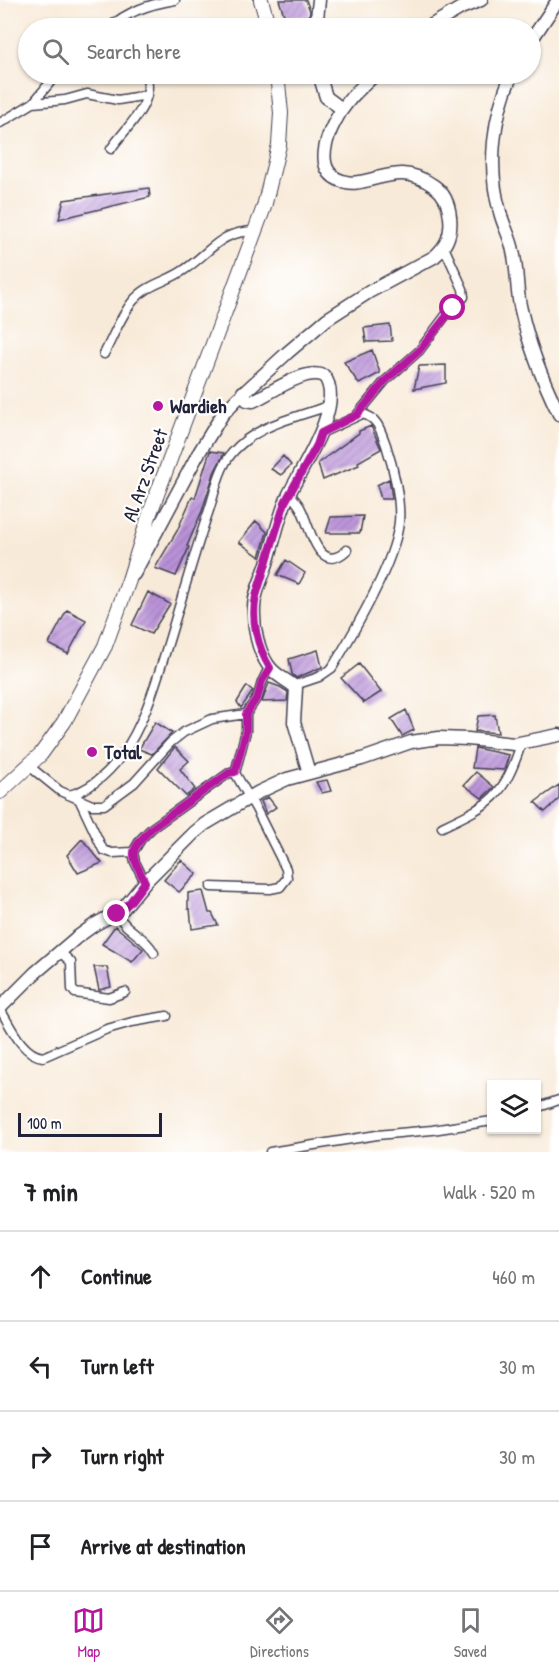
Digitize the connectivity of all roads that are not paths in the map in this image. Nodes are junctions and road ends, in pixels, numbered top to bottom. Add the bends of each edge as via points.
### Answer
1 (175, 0) edge
2 (261, 0) edge
3 (319, 0) edge
4 (481, 0) edge
5 (558, 0) edge
6 (123, 18) edge
7 (266, 18) edge
8 (317, 18) edge
9 (444, 18) edge
10 (541, 26) edge
11 (48, 84) edge
12 (148, 84) edge
13 (279, 84) edge
14 (322, 84) edge
15 (366, 84) edge
16 (508, 84) edge
17 (147, 95) junction
18 (33, 102) junction
19 (342, 109) junction
20 (0, 123) edge
21 (111, 149) dead end
22 (256, 231) junction
23 (444, 247) junction
24 (104, 354) dead end
25 (243, 392) junction
26 (328, 406) junction
27 (559, 414) edge
28 (357, 415) junction
29 (321, 433) junction
30 (289, 493) junction
31 (347, 550) dead end
32 (129, 580) junction
33 (270, 668) junction
34 (296, 688) junction
35 (246, 714) junction
36 (559, 735) edge
37 (521, 744) junction
38 (30, 766) junction
39 (235, 772) junction
40 (309, 773) junction
41 (0, 792) edge
42 (69, 795) junction
43 (249, 797) junction
44 (79, 799) junction
45 (442, 827) dead end
46 (134, 852) junction
47 (145, 882) junction
48 (211, 887) dead end
49 (117, 914) junction
50 (60, 952) junction
51 (154, 953) dead end
52 (125, 992) dead end
53 (0, 1009) edge
54 (167, 1016) dead end
55 (559, 1100) edge
56 (541, 1107) edge
57 (487, 1122) edge
58 (270, 1152) edge

1 - 6 street via 138,9
2 - 7 main road
3 - 8 street
4 - 9 street
5 - 10 street
11 - 18 street
12 - 17 street
13 - 22 main road, Al Arz Street via 279,145
14 - 19 street via 326,97
15 - 19 street
16 - 27 street via 496,125 496,199 513,250 524,322
17 - 18 street via 117,100 87,94
17 - 21 street via 143,107
18 - 20 street
19 - 23 street via 324,149 328,171 349,183 412,174 437,188 449,206 451,232
22 - 24 street via 226,236 185,270 147,288 128,308
22 - 32 main road, Al Arz Street via 150,513
23 - 25 street via 434,257 327,319
23 - 28 street via 464,297
25 - 26 street via 247,400 253,401 309,374 321,374 330,387
25 - 32 street via 222,415 197,456
26 - 29 street
26 - 42 street via 254,434 225,463 153,691 132,739 108,771
28 - 29 street
28 - 34 street via 371,417 381,430 397,492 399,525 381,576 332,668
29 - 30 street
30 - 31 street via 302,510 319,551 331,557
30 - 33 street via 254,606 260,649
32 - 38 main road, Al Arz Street via 90,676 64,722
33 - 34 street
33 - 35 street
34 - 40 street via 294,722
35 - 39 street via 246,731
35 - 44 street via 212,719 177,736 139,778 108,803 98,806
36 - 37 street
37 - 40 street via 426,739
37 - 45 street via 500,790 488,802
38 - 41 main road, Al Arz Street
38 - 42 street via 53,787
39 - 43 street
39 - 46 street via 152,828
40 - 43 street
42 - 44 street
43 - 47 street via 205,824
43 - 48 street via 287,878 280,887 270,890
44 - 46 street via 103,850
46 - 47 street
47 - 49 street
49 - 50 street via 85,931
49 - 51 street
50 - 52 street via 70,962 75,993 109,998
50 - 53 street
53 - 54 street via 27,1049 43,1057 107,1029
55 - 56 street
57 - 58 street

